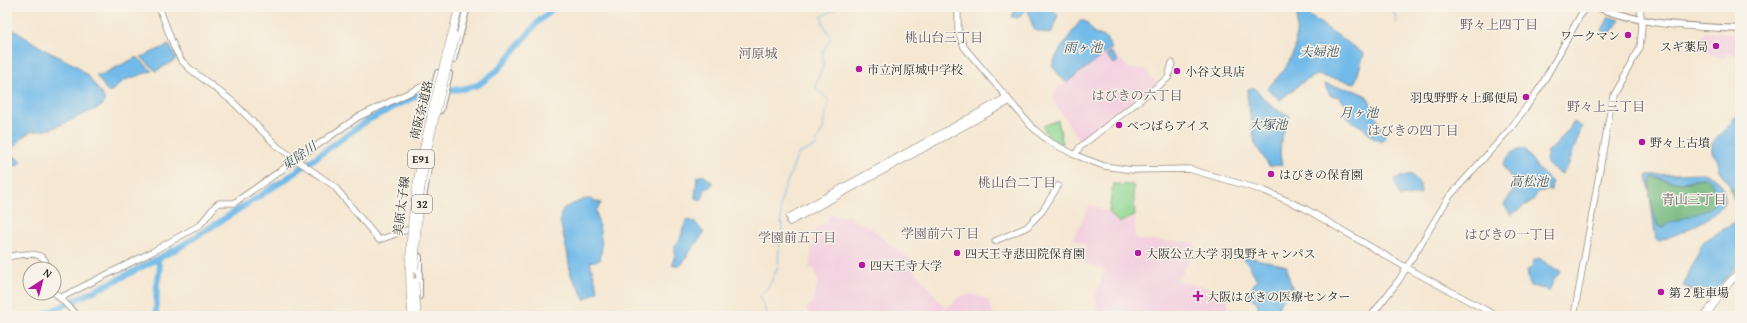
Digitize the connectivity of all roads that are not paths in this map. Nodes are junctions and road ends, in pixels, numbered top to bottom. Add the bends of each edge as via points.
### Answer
1 (159, 7) edge
2 (458, 7) edge
3 (464, 7) edge
4 (467, 7) edge
5 (958, 7) edge
6 (1585, 7) edge
7 (1597, 7) edge
8 (1640, 7) edge
9 (1641, 20) junction
10 (1740, 30) edge
11 (1172, 63) dead end
12 (434, 86) junction
13 (1009, 99) junction
14 (1075, 155) junction
15 (298, 161) junction
16 (1058, 186) dead end
17 (789, 219) dead end
18 (420, 225) junction
19 (409, 229) junction
20 (995, 241) dead end
21 (7, 257) edge
22 (45, 261) edge
23 (1407, 268) junction
24 (1740, 271) edge
25 (1740, 278) edge
26 (62, 298) edge
27 (62, 300) edge
28 (412, 315) edge
29 (78, 316) edge
30 (421, 316) edge
31 (1371, 316) edge
32 (1497, 316) edge
33 (1574, 316) edge
34 (1705, 316) edge
35 (1710, 316) edge

1 - 15 street via 180,60 232,101 272,142
2 - 12 main road, 美原太子線 / 32
2 - 28 highway, 南阪奈道路 / E91, bridge via 429,122 417,182 411,246
3 - 28 highway, 南阪奈道路 / E91, bridge via 433,124 422,183
4 - 18 main road, 美原太子線 / 32 via 430,153
5 - 13 street via 958,30 964,47
6 - 23 street via 1532,100 1510,129 1449,197
7 - 9 main road
8 - 9 street
9 - 10 main road via 1667,25
9 - 33 street via 1642,39 1638,53 1613,95
11 - 14 street via 1168,78 1080,147
12 - 15 street via 421,87 358,117
12 - 19 main road, 美原太子線 / 32 via 415,178
13 - 14 street via 1041,135
13 - 17 street
14 - 23 street via 1114,169 1189,168 1265,191 1304,208
15 - 19 street via 334,186 379,240
15 - 26 street via 234,202 219,203 200,225 150,254
16 - 20 street via 1045,208 1026,227
18 - 19 street
18 - 30 main road, 美原太子線 / 32 via 418,276
19 - 28 main road, 美原太子線 / 32 via 408,289
21 - 22 street via 40,255
23 - 31 street
23 - 32 street
24 - 34 highway
25 - 35 highway
27 - 29 street

